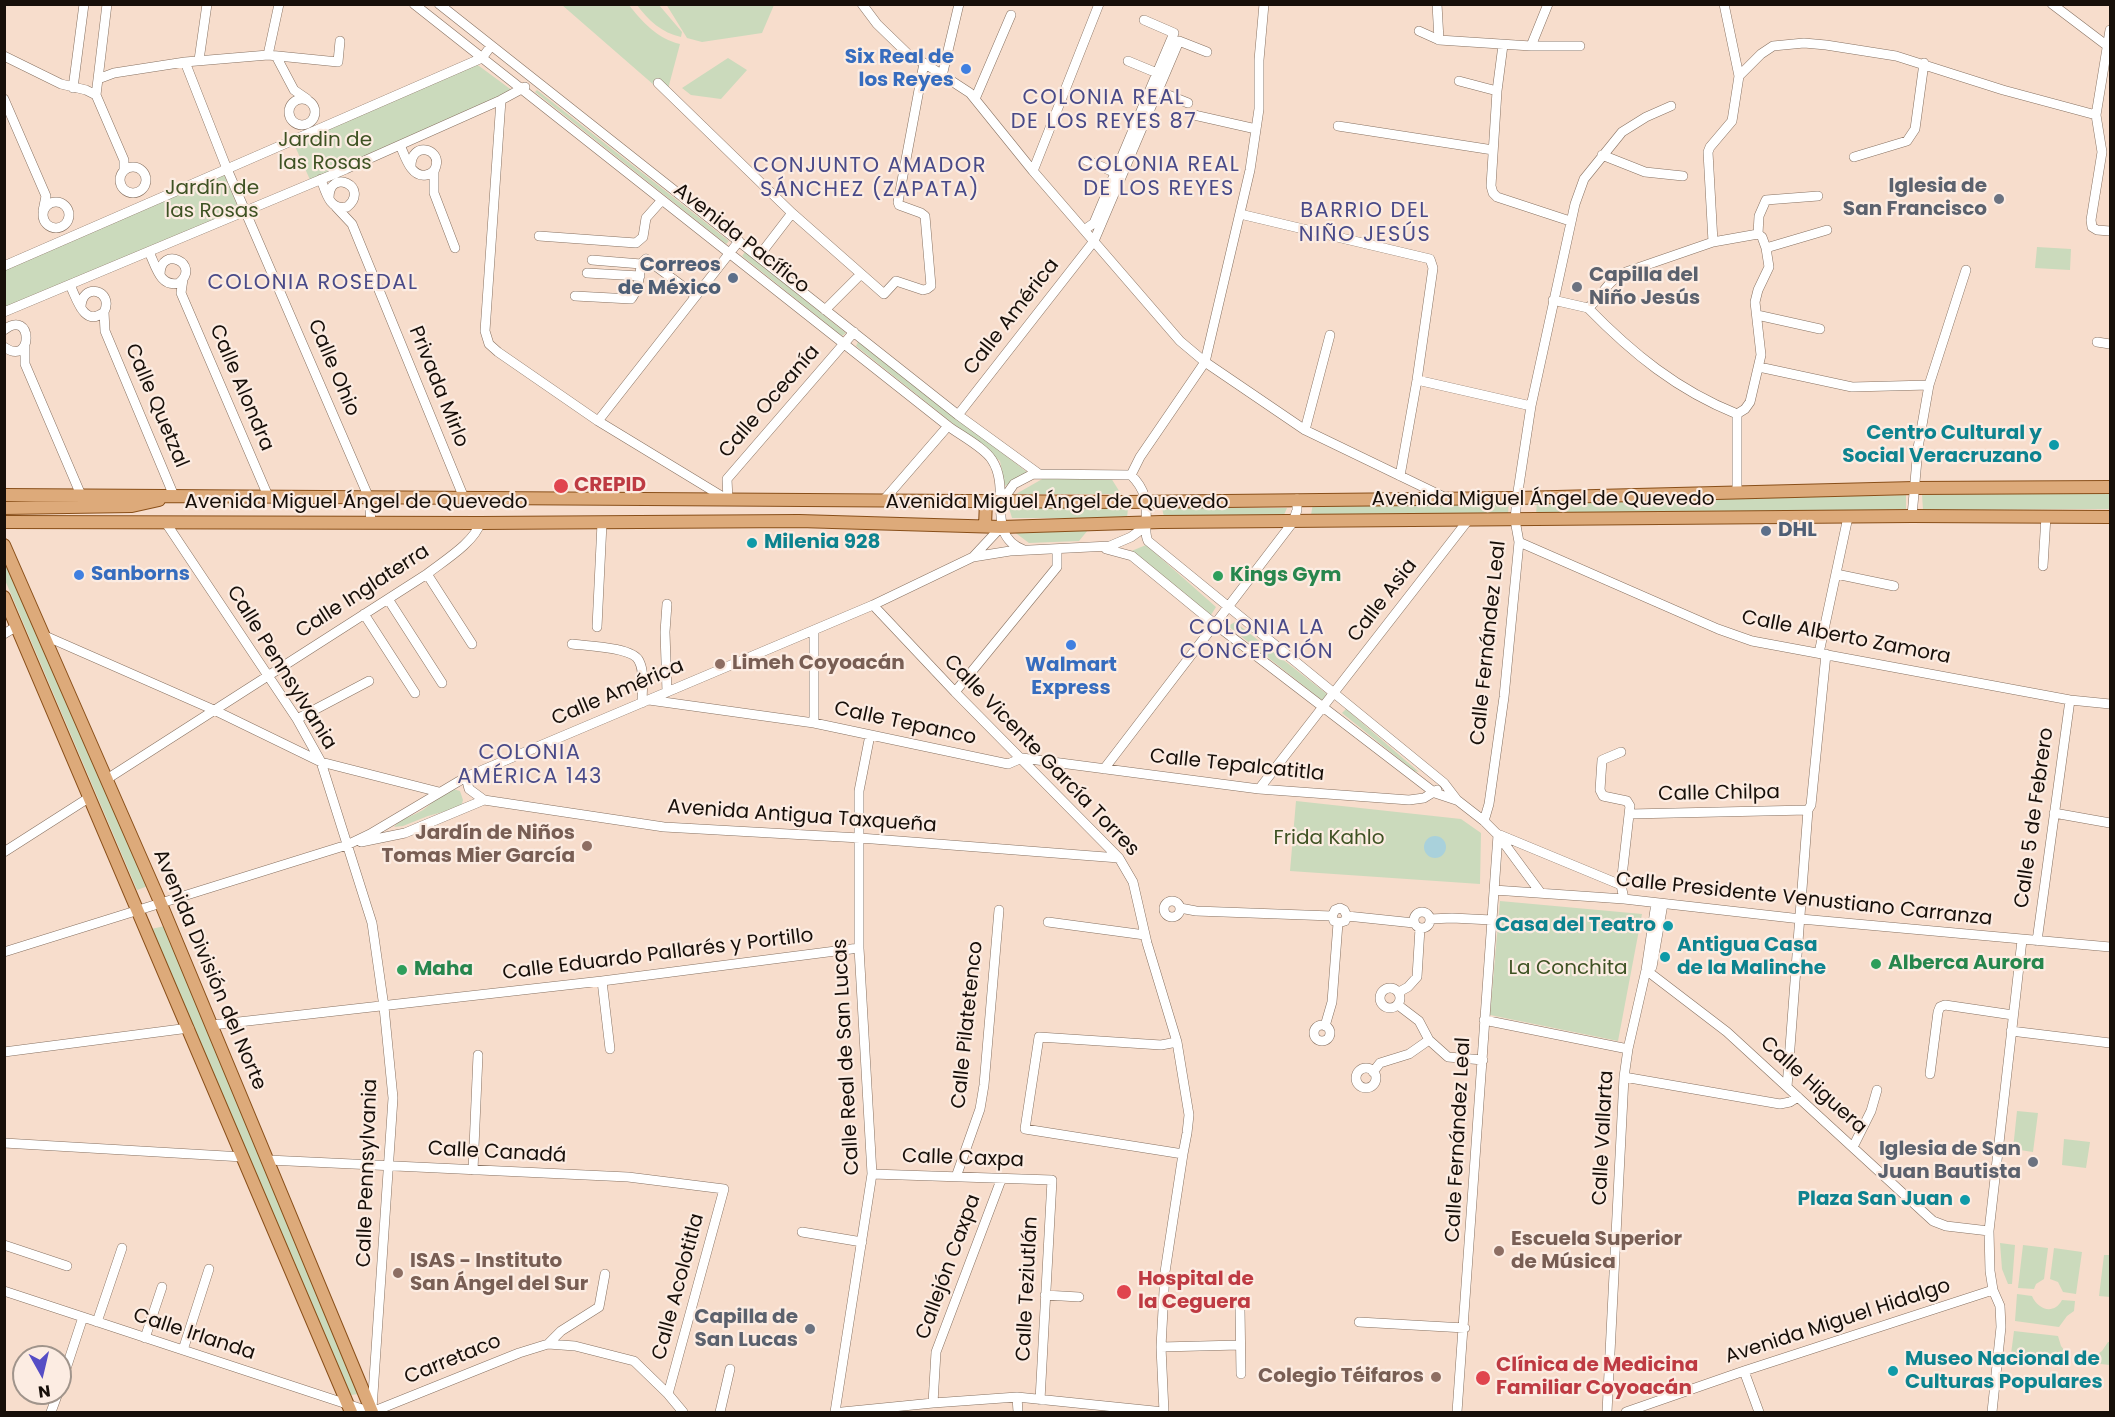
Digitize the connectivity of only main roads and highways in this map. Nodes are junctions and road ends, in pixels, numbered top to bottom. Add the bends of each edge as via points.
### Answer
1 (2110, 487) edge
2 (4, 495) edge
3 (174, 496) junction
4 (986, 501) junction
5 (4, 508) edge
6 (2110, 517) edge
7 (4, 522) edge
8 (985, 526) junction
9 (4, 545) edge
10 (4, 597) edge
11 (7, 609) edge
12 (350, 1409) edge
13 (372, 1413) edge

1 - 4 main road, Avenida Miguel Ángel de Quevedo via 1517,498
2 - 3 main road, Avenida Miguel Ángel de Quevedo
3 - 4 main road, Avenida Miguel Ángel de Quevedo
3 - 5 main road via 136,506
4 - 8 main road
6 - 8 main road, Avenida Miguel Ángel de Quevedo via 1469,519
7 - 8 main road, Avenida Miguel Ángel de Quevedo via 799,521
9 - 13 main road, Avenida División del Norte via 161,904
10 - 11 main road, Avenida División del Norte
11 - 12 main road, Avenida División del Norte

